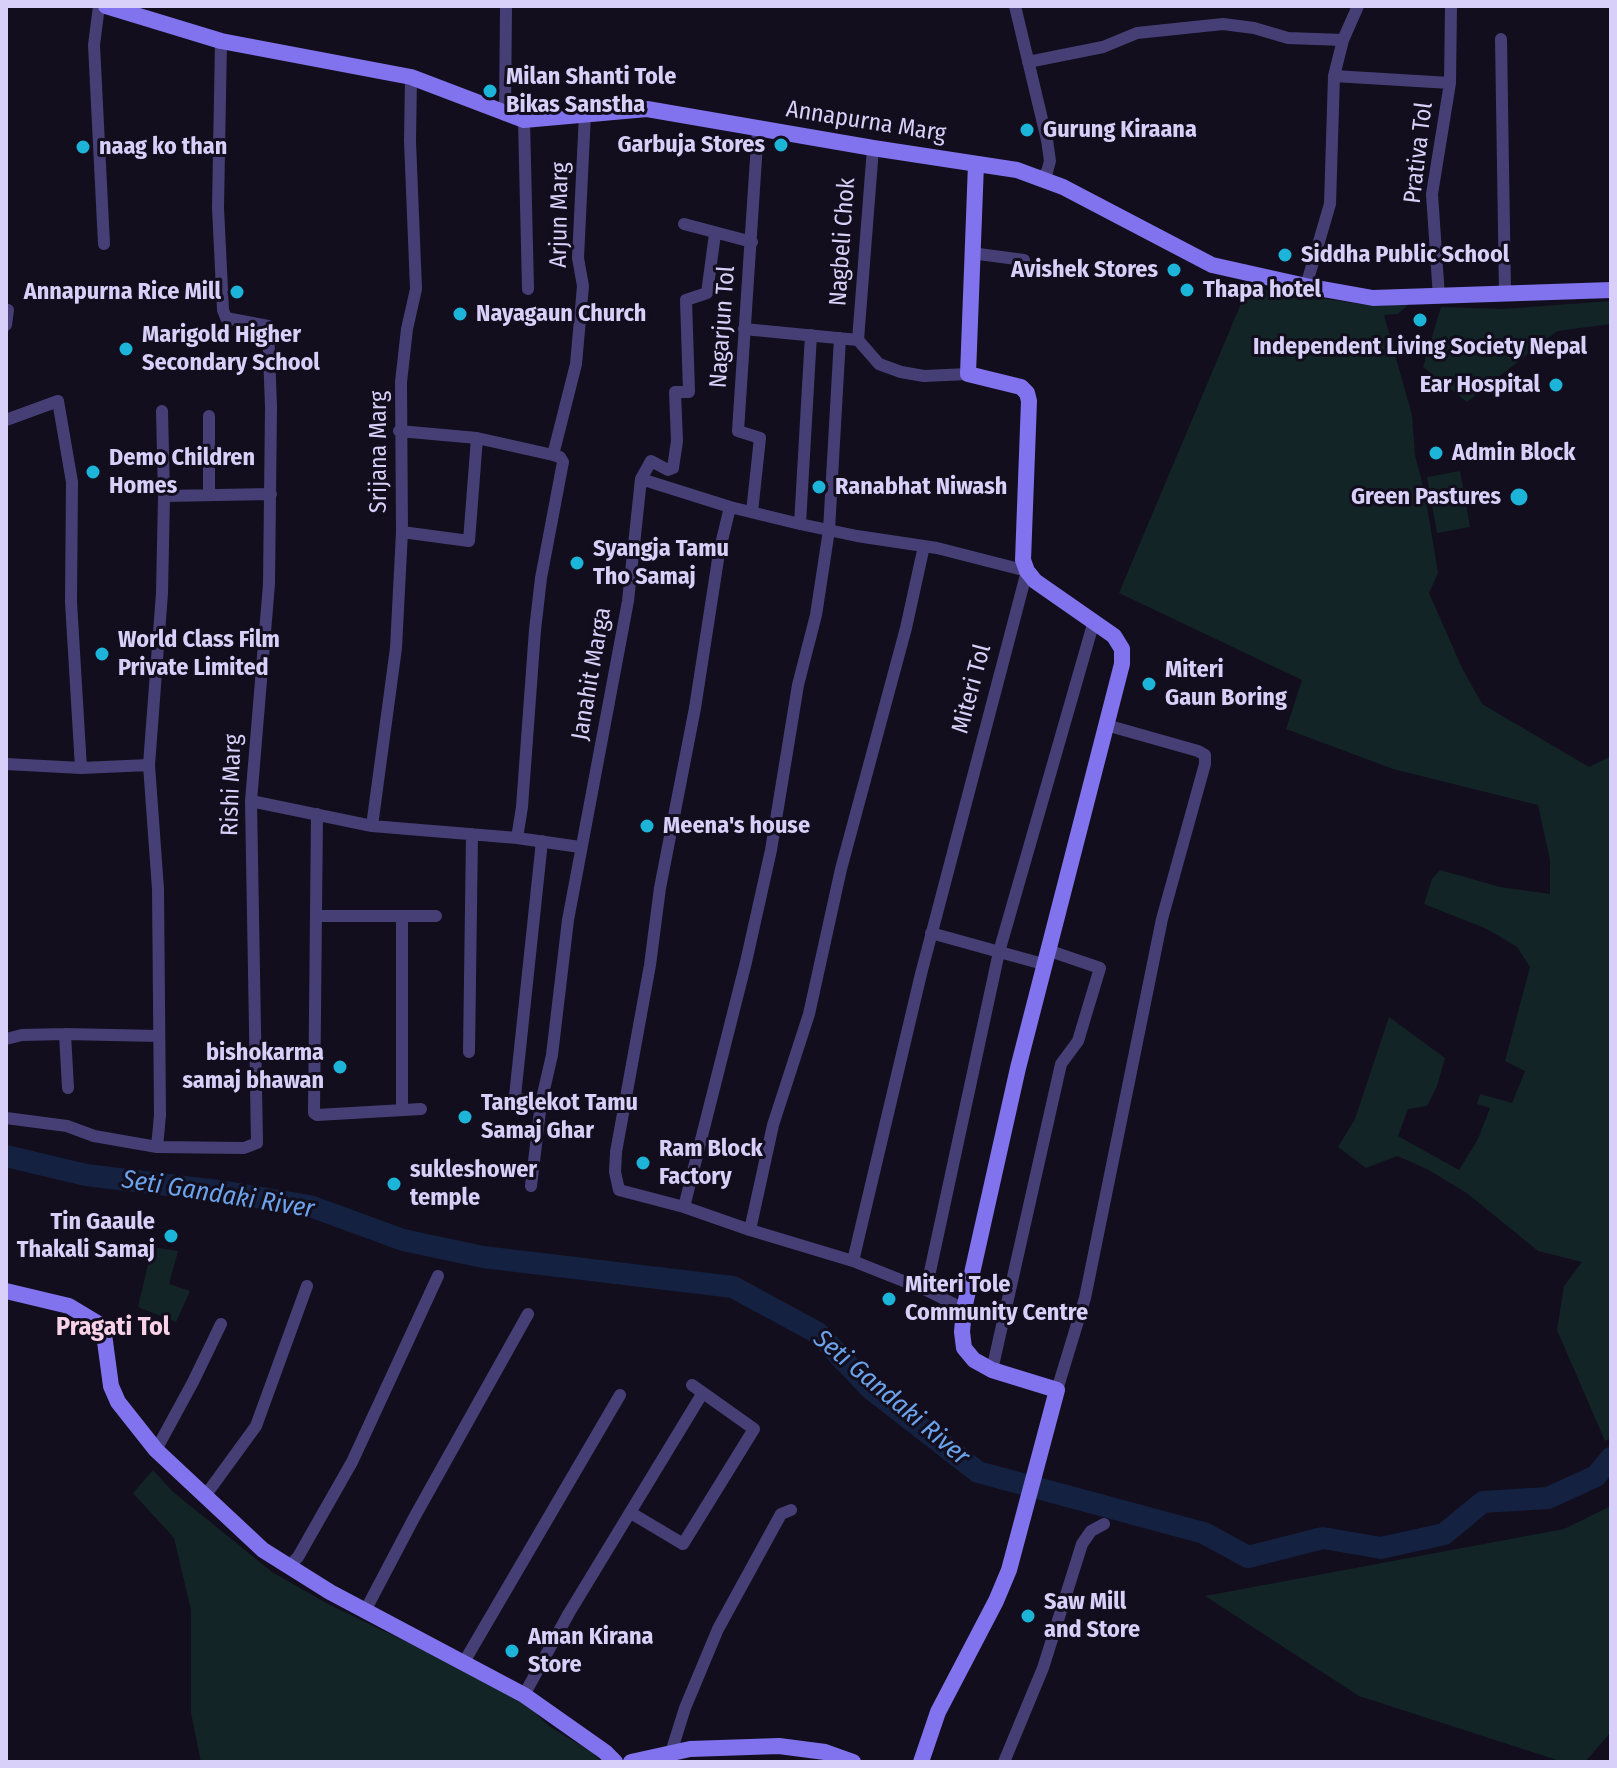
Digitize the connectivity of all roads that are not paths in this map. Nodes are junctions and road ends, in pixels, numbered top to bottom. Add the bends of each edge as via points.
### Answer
1 (99, 6) edge
2 (106, 6) edge
3 (506, 6) edge
4 (1015, 6) edge
5 (1358, 6) edge
6 (1451, 6) edge
7 (1501, 39) dead end
8 (1343, 40) junction
9 (221, 41) junction
10 (1028, 62) junction
11 (1334, 76) junction
12 (411, 77) junction
13 (1450, 83) junction
14 (585, 114) junction
15 (505, 115) junction
16 (524, 120) junction
17 (758, 128) junction
18 (873, 148) junction
19 (976, 164) junction
20 (1041, 177) junction
21 (684, 224) dead end
22 (715, 234) junction
23 (752, 242) junction
24 (104, 244) dead end
25 (971, 253) junction
26 (1024, 260) dead end
27 (1306, 286) junction
28 (528, 289) dead end
29 (1611, 290) edge
30 (1505, 294) junction
31 (1439, 297) junction
32 (8, 310) dead end
33 (6, 325) edge
34 (744, 329) junction
35 (811, 335) junction
36 (840, 338) junction
37 (858, 340) junction
38 (968, 374) junction
39 (162, 411) dead end
40 (209, 416) dead end
41 (6, 420) edge
42 (399, 431) junction
43 (477, 438) junction
44 (553, 455) junction
45 (641, 479) junction
46 (271, 494) junction
47 (209, 495) junction
48 (164, 496) junction
49 (730, 507) junction
50 (752, 512) junction
51 (800, 524) junction
52 (829, 530) junction
53 (402, 532) junction
54 (924, 546) junction
55 (1027, 571) junction
56 (1094, 621) junction
57 (1106, 725) junction
58 (6, 764) edge
59 (149, 765) junction
60 (81, 768) junction
61 (251, 801) junction
62 (317, 814) junction
63 (372, 826) junction
64 (472, 834) junction
65 (517, 838) junction
66 (542, 841) junction
67 (580, 847) junction
68 (317, 916) junction
69 (402, 916) junction
70 (436, 916) dead end
71 (931, 933) junction
72 (999, 952) junction
73 (1045, 957) junction
74 (65, 1034) junction
75 (159, 1036) junction
76 (6, 1039) edge
77 (469, 1052) dead end
78 (68, 1088) dead end
79 (541, 1103) junction
80 (421, 1109) dead end
81 (402, 1110) junction
82 (6, 1118) edge
83 (157, 1147) junction
84 (531, 1186) dead end
85 (684, 1207) junction
86 (750, 1230) junction
87 (853, 1261) junction
88 (438, 1276) dead end
89 (307, 1286) dead end
90 (926, 1290) junction
91 (6, 1291) edge
92 (964, 1309) junction
93 (528, 1314) dead end
94 (221, 1324) dead end
95 (992, 1370) junction
96 (1057, 1390) junction
97 (620, 1395) dead end
98 (156, 1450) junction
99 (205, 1496) junction
100 (791, 1510) dead end
101 (631, 1513) junction
102 (1104, 1524) dead end
103 (288, 1567) junction
104 (365, 1611) junction
105 (464, 1662) junction
106 (524, 1695) junction
107 (670, 1757) edge
108 (843, 1760) edge
109 (615, 1762) edge
110 (631, 1762) edge
111 (921, 1762) edge
112 (1004, 1762) edge

1 - 24 street via 94,45
2 - 9 main road, Annapurna Marg
3 - 15 street
4 - 10 street
5 - 8 street
6 - 13 street
7 - 30 street
8 - 10 street via 1288,38 1223,24 1137,33 1103,47
8 - 11 street
9 - 12 main road, Annapurna Marg
9 - 46 street, Rishi Marg via 218,208 223,310 226,318 268,326
10 - 20 street via 1050,161
11 - 13 street, Prativa Tol
11 - 27 street via 1330,204
12 - 15 main road, Annapurna Marg
12 - 42 street, Srijana Marg via 416,289 405,342
13 - 31 street, Prativa Tol via 1432,194
14 - 16 main road, Annapurna Marg
14 - 17 main road, Annapurna Marg via 647,109
14 - 44 street, Arjun Marg via 578,258 583,286 576,364
15 - 16 main road, Annapurna Marg
16 - 28 street
17 - 18 main road, Annapurna Marg
17 - 23 street, Nagarjun Tol
18 - 19 main road, Annapurna Marg
18 - 37 street, Nagbeli Chok
19 - 20 main road, Annapurna Marg
19 - 25 main road
20 - 27 main road, Annapurna Marg via 1212,265
21 - 22 street
22 - 23 street
22 - 45 street via 707,293 686,300 689,394 675,392 673,468 651,461
23 - 34 street, Nagarjun Tol
25 - 26 street
25 - 38 main road
27 - 31 main road, Annapurna Marg via 1373,298
29 - 30 main road, Annapurna Marg
30 - 31 main road, Annapurna Marg
32 - 33 street
34 - 35 street
34 - 50 street, Nagarjun Tol via 738,431 760,438
35 - 36 street
35 - 51 street
36 - 37 street
36 - 52 street
37 - 38 street via 879,364 901,372
38 - 55 main road, Miteri Tol via 1021,387 1029,397 1023,549
39 - 48 street
40 - 47 street
41 - 60 street via 58,401 72,482 71,602
42 - 43 street
42 - 53 street, Srijana Marg
43 - 44 street
43 - 53 street via 469,541
44 - 65 street via 563,462 541,578
45 - 49 street
45 - 67 street, Janahit Marga via 628,601
46 - 47 street
46 - 61 street, Rishi Marg
47 - 48 street
48 - 59 street
49 - 50 street
49 - 85 street via 616,1152 619,1190
50 - 51 street
51 - 52 street
52 - 54 street
52 - 85 street via 768,864
53 - 63 street, Srijana Marg via 396,648
54 - 55 street
54 - 86 street
55 - 56 main road
55 - 71 street, Miteri Tol
56 - 57 main road via 1122,649
56 - 72 street
57 - 73 main road
57 - 96 street via 1198,751 1205,755 1205,764 1162,919 1085,1298
58 - 60 street
59 - 60 street
59 - 75 street via 158,889
61 - 62 street
61 - 83 street, Rishi Marg via 255,1145
62 - 63 street
62 - 68 street
63 - 64 street
64 - 65 street
64 - 77 street
65 - 66 street
66 - 67 street
66 - 79 street via 515,1096
67 - 79 street, Janahit Marga
68 - 69 street
68 - 81 street via 314,1113
69 - 70 street
69 - 81 street
71 - 72 street
71 - 87 street, Miteri Tol
72 - 73 street
72 - 90 street
73 - 92 main road
73 - 95 street via 1100,968 1078,1041 1061,1064
74 - 75 street
74 - 76 street
74 - 78 street
75 - 83 street
79 - 84 street, Janahit Marga
80 - 81 street
82 - 83 street
85 - 86 street
86 - 87 street
87 - 90 street
88 - 103 street via 352,1462
89 - 99 street via 256,1426
90 - 92 street
91 - 98 main road via 69,1306 99,1324 118,1402
92 - 95 main road via 964,1348
93 - 104 street
94 - 98 street
95 - 96 main road
96 - 111 main road via 1009,1570 938,1712
97 - 105 street
98 - 99 main road
99 - 103 main road
100 - 107 street via 781,1514 718,1629
101 - 101 street via 697,1389 754,1429 683,1544
101 - 106 street
102 - 112 street via 1082,1544 1043,1668
103 - 104 main road
104 - 105 main road
105 - 106 main road
106 - 109 main road
107 - 108 main road via 712,1747 779,1746
107 - 110 main road

